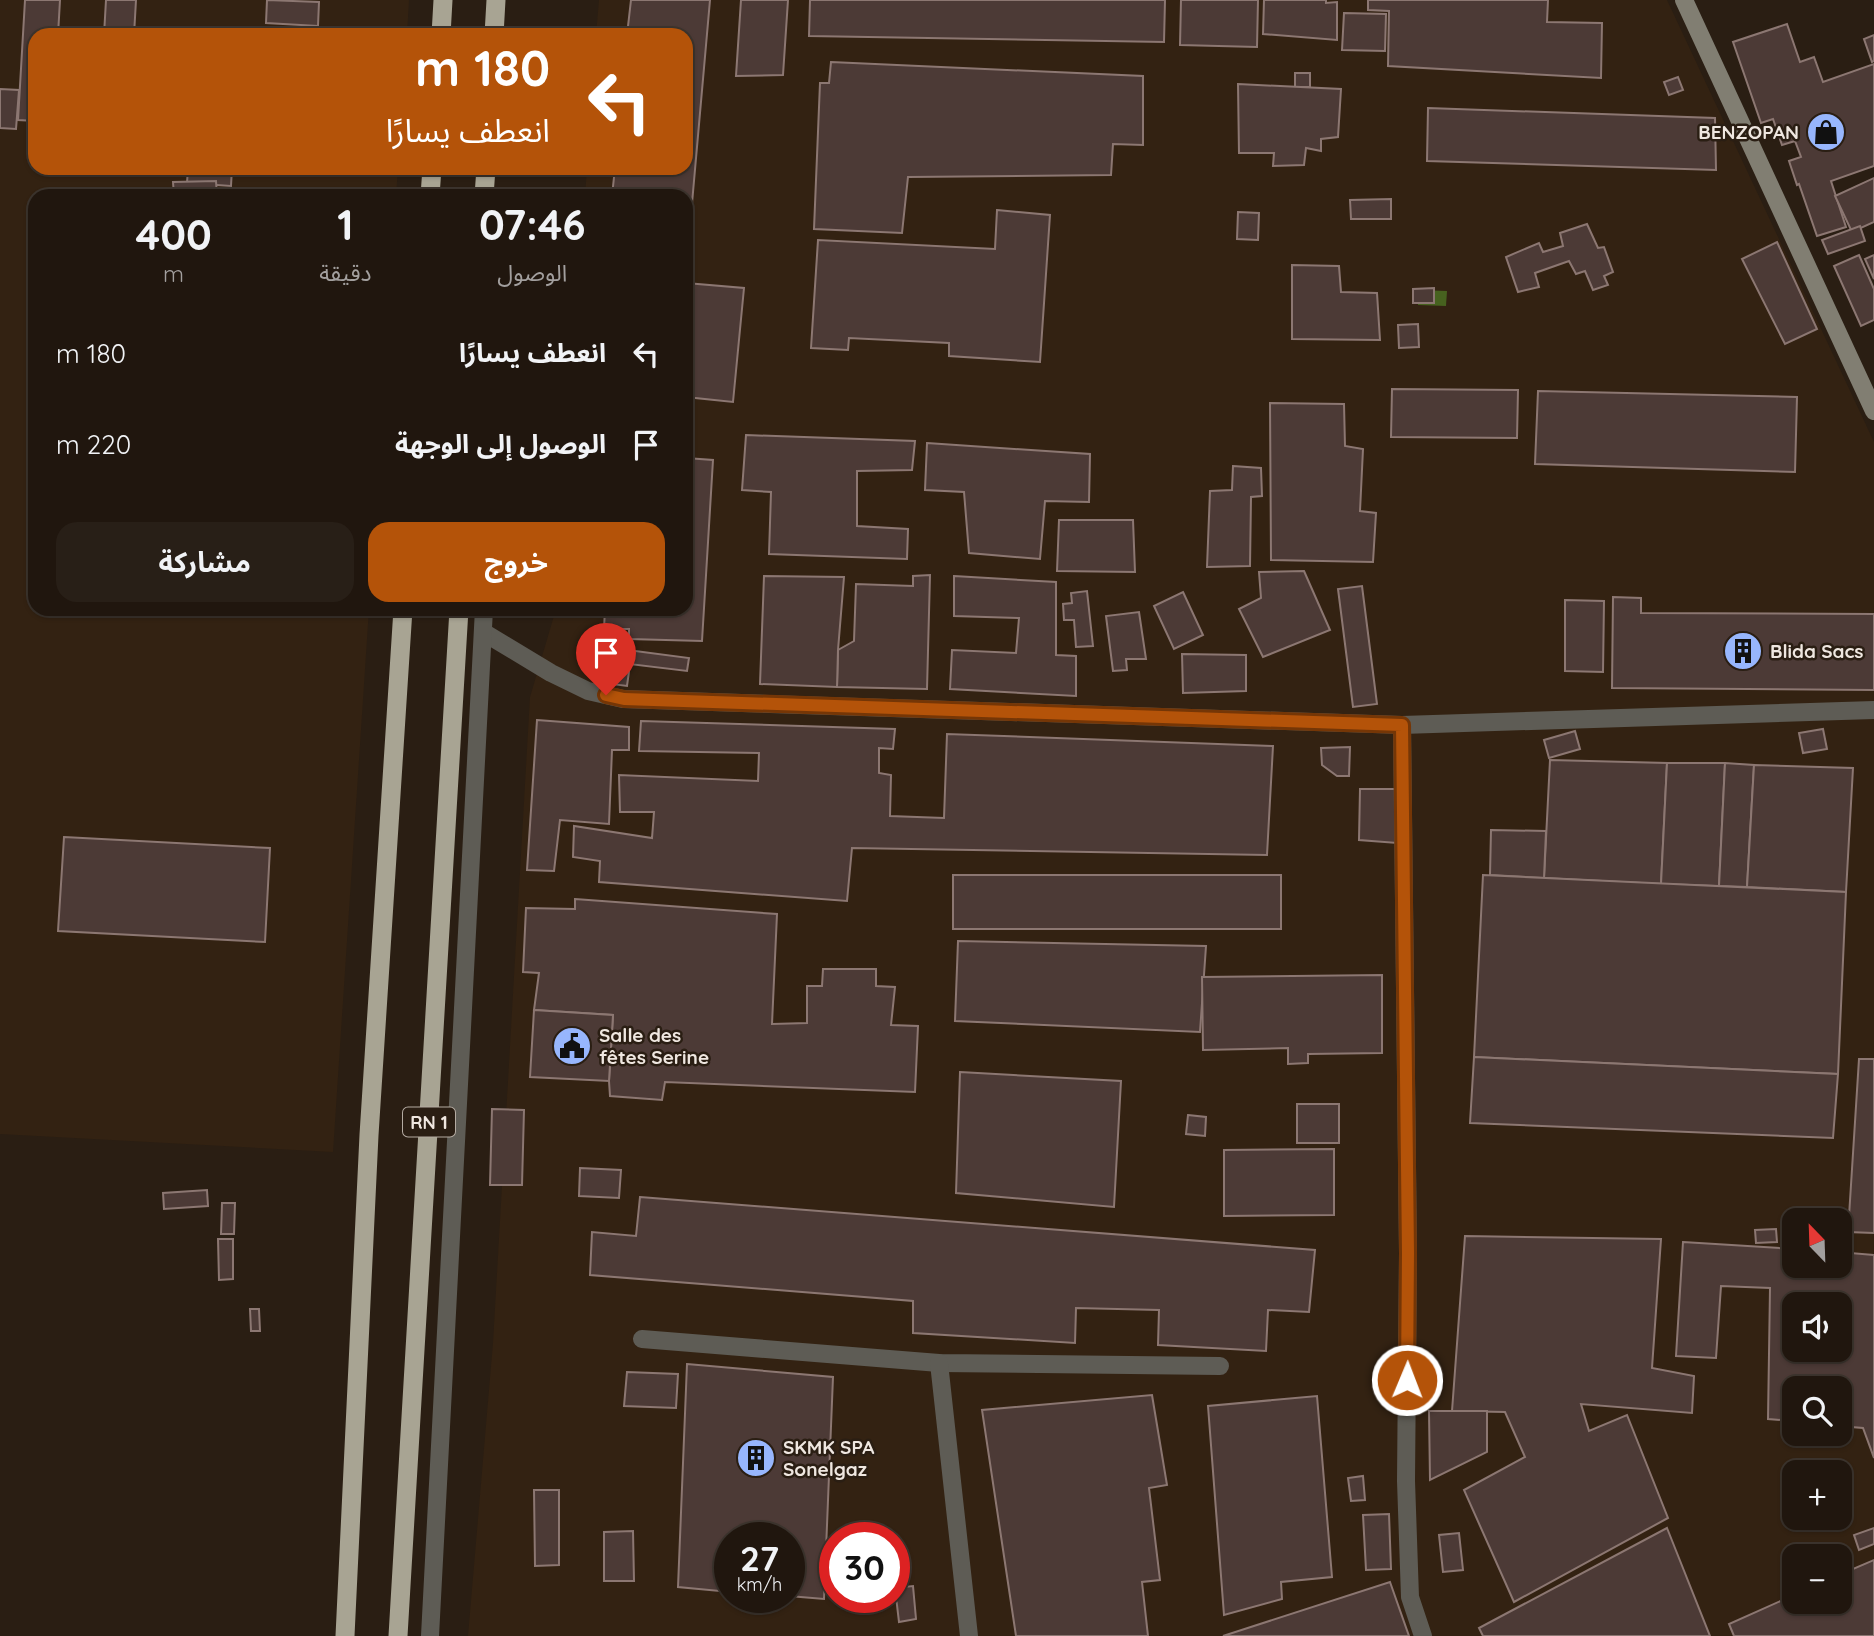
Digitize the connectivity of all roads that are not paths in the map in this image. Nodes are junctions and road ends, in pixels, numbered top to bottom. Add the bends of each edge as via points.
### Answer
1 (443, 0) edge
2 (496, 0) edge
3 (1684, 0) edge
4 (441, 28) edge
5 (494, 28) edge
6 (1874, 411) edge
7 (403, 616) edge
8 (459, 616) edge
9 (484, 616) edge
10 (483, 632) junction
11 (1874, 710) edge
12 (1402, 725) junction
13 (642, 1339) dead end
14 (939, 1363) junction
15 (1220, 1366) dead end
16 (345, 1636) edge
17 (398, 1636) edge
18 (430, 1636) edge
19 (970, 1636) edge
20 (1423, 1636) edge

1 - 4 highway
2 - 5 highway
3 - 6 main road
7 - 16 highway via 369,1135
8 - 17 highway, RN 1
9 - 10 street
10 - 12 street via 588,691 624,699
10 - 18 street
11 - 12 street
12 - 20 street via 1406,1481 1410,1597
13 - 14 street
14 - 15 street
14 - 19 street

